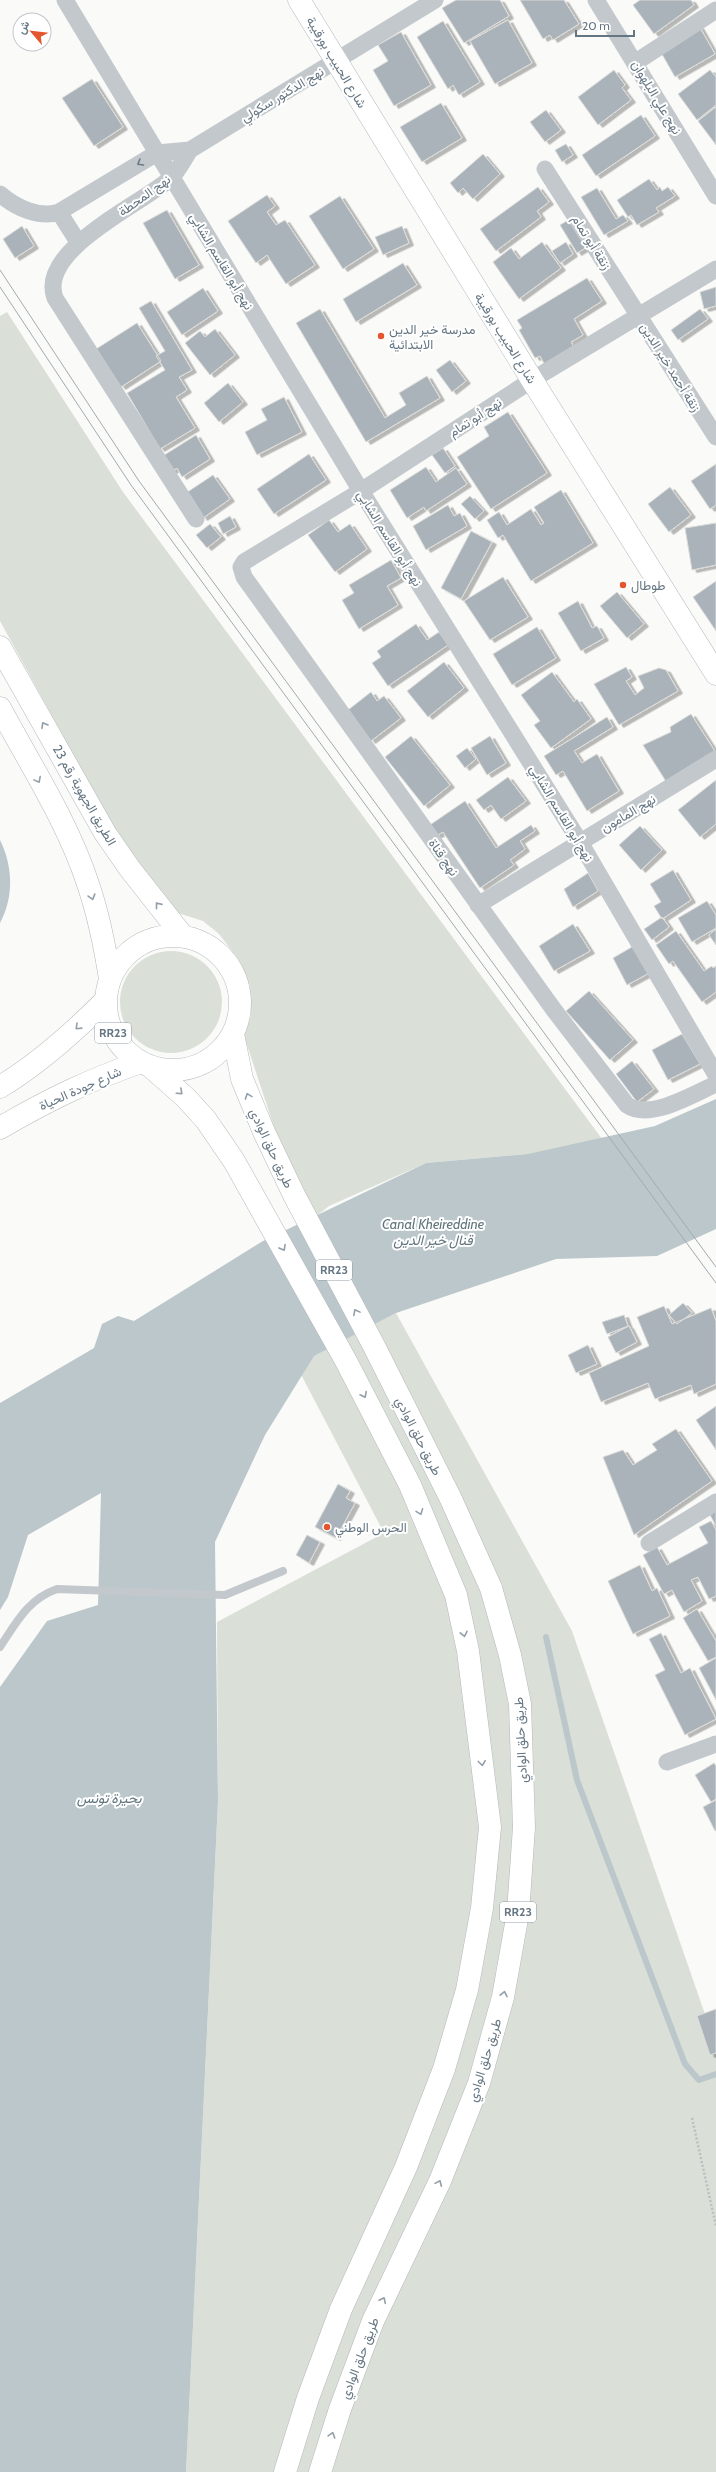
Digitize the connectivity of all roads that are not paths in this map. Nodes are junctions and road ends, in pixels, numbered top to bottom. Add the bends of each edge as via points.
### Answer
1 (65, 0) edge
2 (299, 0) edge
3 (596, 0) edge
4 (430, 1) edge
5 (716, 10) edge
6 (335, 62) junction
7 (636, 62) junction
8 (190, 150) junction
9 (157, 153) junction
10 (545, 168) dead end
11 (171, 177) junction
12 (0, 194) edge
13 (716, 196) edge
14 (59, 212) junction
15 (78, 242) junction
16 (716, 269) edge
17 (639, 316) junction
18 (532, 380) junction
19 (716, 437) edge
20 (361, 491) junction
21 (196, 519) dead end
22 (241, 570) joint
23 (0, 647) edge
24 (716, 674) edge
25 (0, 708) edge
26 (716, 759) edge
27 (580, 842) junction
28 (478, 905) junction
29 (182, 936) junction
30 (108, 989) junction
31 (233, 1034) junction
32 (146, 1064) junction
33 (716, 1076) edge
34 (716, 1084) edge
35 (0, 1086) edge
36 (0, 1128) edge
37 (716, 1502) edge
38 (649, 1543) dead end
39 (283, 1571) dead end
40 (0, 1647) edge
41 (716, 1744) edge
42 (667, 1762) dead end
43 (285, 2472) edge
44 (320, 2472) edge

1 - 9 street, نهج أبو القاسم الشابي
2 - 6 main road, شارع الحبيب بورقيبة
3 - 7 street, نهج علي البلهوان
4 - 6 street, نهج الدكتور سكولي
5 - 7 street
6 - 8 street, نهج الدكتور سكولي
6 - 18 main road, شارع الحبيب بورقيبة
7 - 13 street, نهج علي البلهوان
8 - 9 street, نهج المحطة
8 - 11 street, نهج المحطة
9 - 11 street, نهج أبو القاسم الشابي
9 -> 14 street, نهج المحطة
10 - 17 street, زنقة أبو تمام
11 - 15 street, نهج المحطة
11 - 20 street, نهج أبو القاسم الشابي
12 - 14 street, نهج المحطة via 16,205 37,214 49,215
14 - 15 street
15 - 21 street via 55,277 55,298
16 - 17 street, نهج أبو تمام
17 - 18 street, نهج أبو تمام
17 - 19 street, زنقة أحمد خير الدين
18 - 20 street, نهج أبو تمام
18 - 24 main road, شارع الحبيب بورقيبة
20 - 22 street, نهج أبو تمام via 244,562
20 - 27 street, نهج أبو القاسم الشابي
22 - 28 street, نهج قناة
29 -> 23 main road, الطريق الجهوية رقم 23 via 105,833
25 -> 30 main road, RR23 via 65,830 89,886 103,935
26 - 27 street, نهج المامون
27 - 28 street, نهج المامون
27 - 33 street, نهج أبو القاسم الشابي
28 - 34 street, نهج قناة via 627,1105 646,1111
29 - 30 main road, RR23 via 160,936 139,944 122,959
29 - 31 main road, RR23 via 203,942 221,954 233,972 240,992 240,1014
30 - 32 main road, RR23 via 107,1018 114,1036 126,1051
30 -> 35 main road, RR23 via 77,1029 47,1054
31 - 32 main road, RR23 via 218,1053 198,1065 174,1070
44 -> 31 main road, طريق حلق الوادي / RR23 via 340,2409 373,2322 440,2181 478,2083 503,1997 518,1913 524,1827 520,1704 510,1655 491,1588 450,1497 294,1195 250,1101 242,1079
32 - 36 main road, شارع جودة الحياة / RR23 via 98,1077 51,1098
32 -> 43 main road, RR23 via 186,1098 206,1120 234,1161 346,1361 410,1485 456,1595 468,1651 490,1827 482,1908 467,1990 444,2069 406,2167 341,2309 308,2398
37 - 38 street
39 - 40 lane via 219,1596 57,1589 44,1594 28,1606
41 - 42 street

